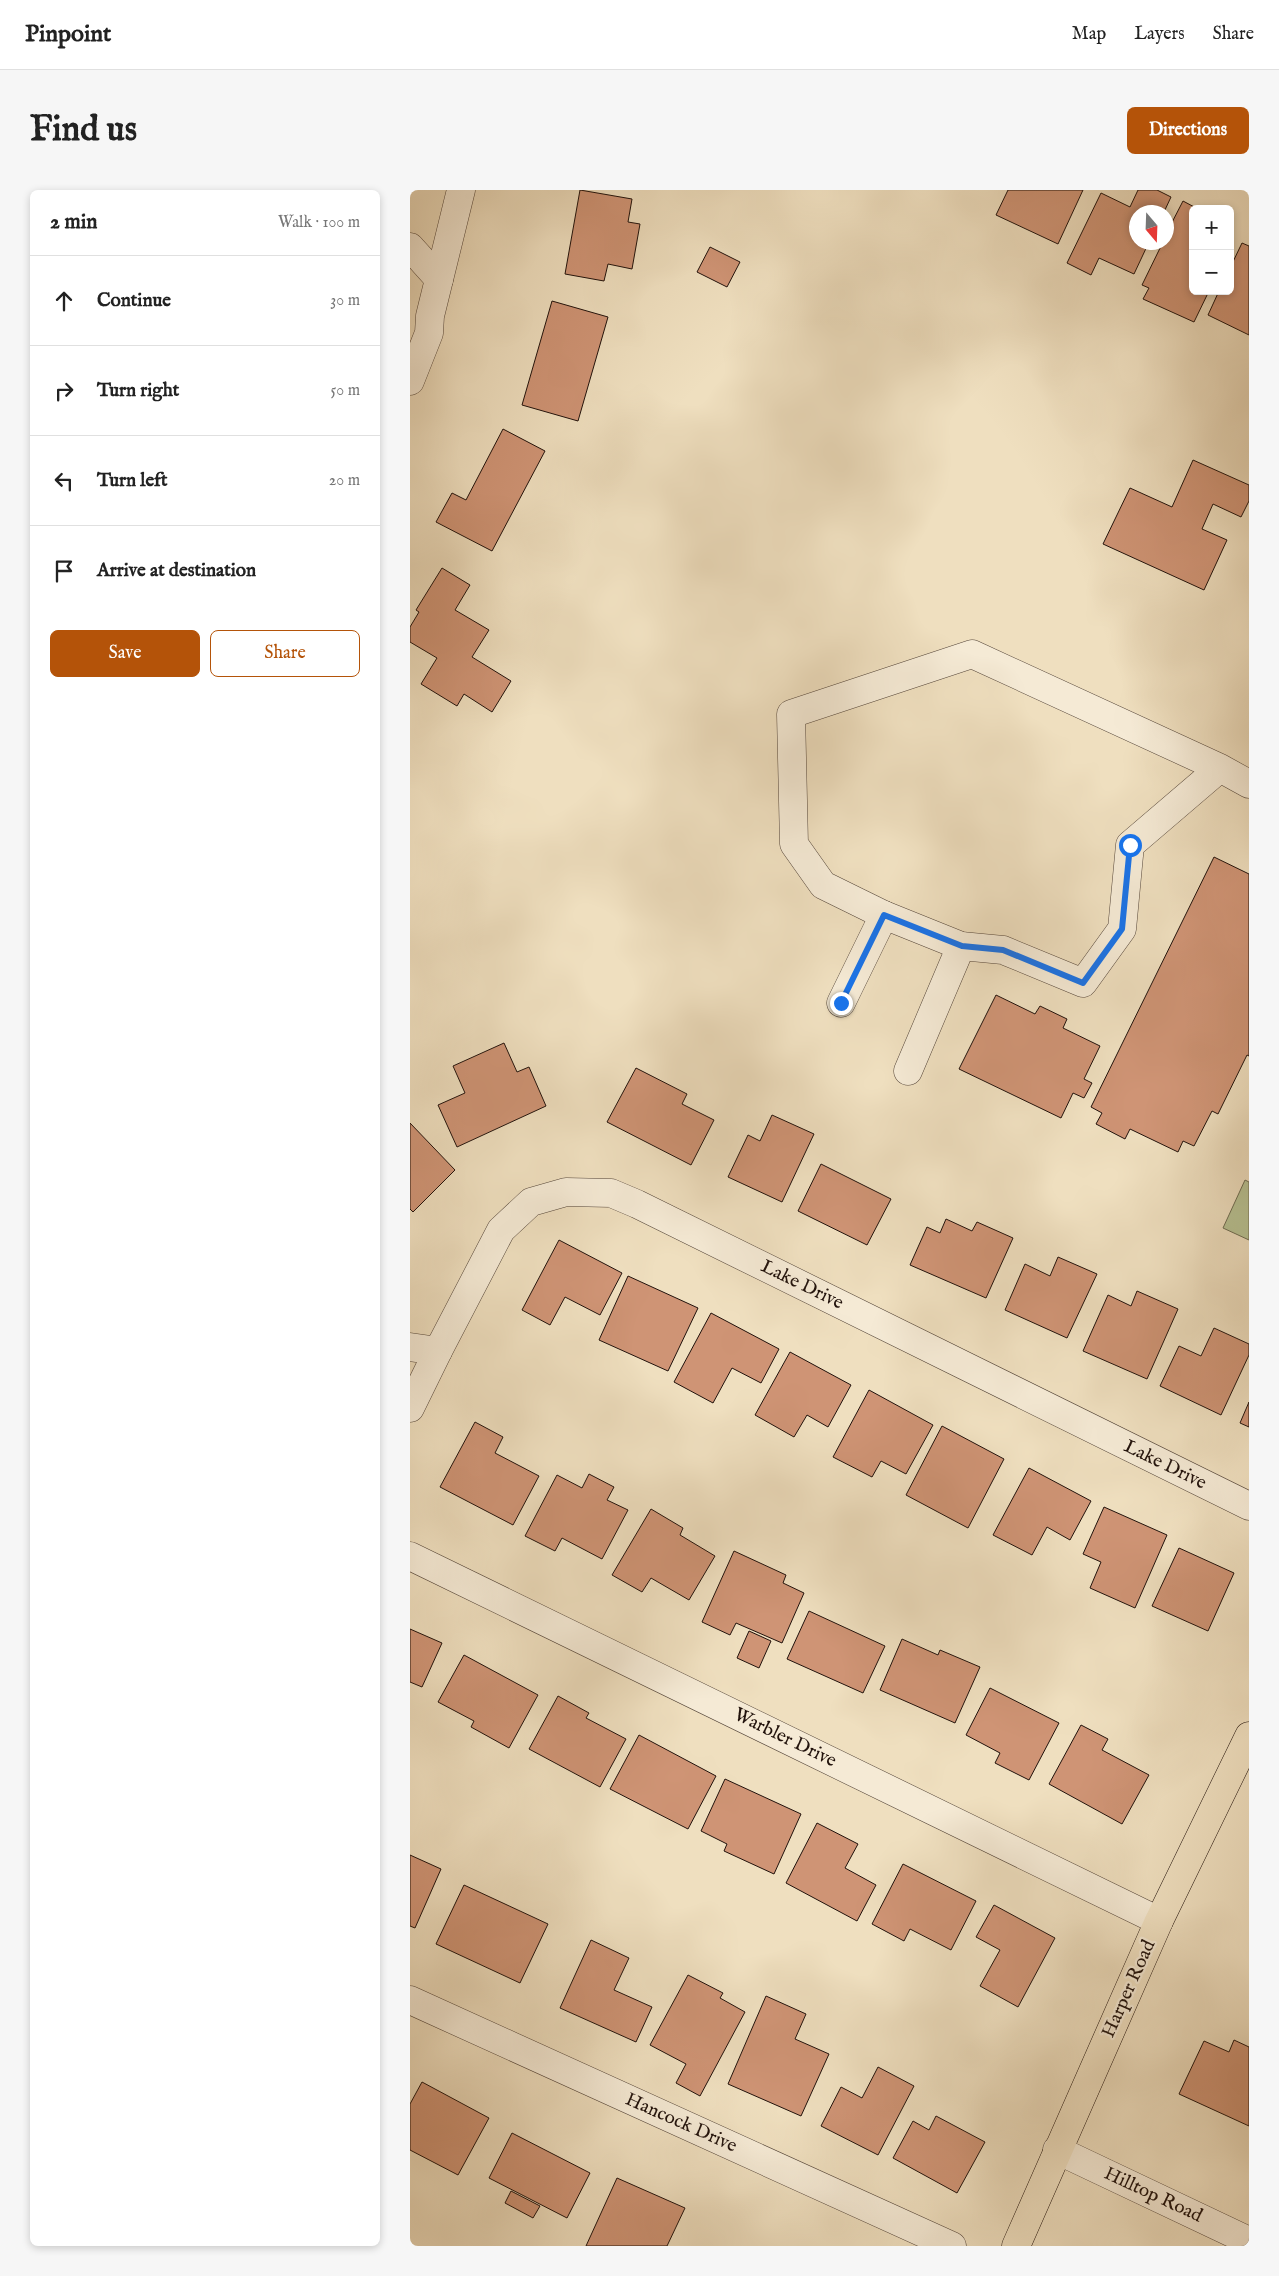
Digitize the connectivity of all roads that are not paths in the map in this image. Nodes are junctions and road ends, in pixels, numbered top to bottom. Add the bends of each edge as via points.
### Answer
1 (461, 190) edge
2 (410, 247) edge
3 (439, 279) junction
4 (410, 381) edge
5 (1220, 768) junction
6 (1249, 784) edge
7 (884, 915) junction
8 (962, 946) junction
9 (841, 1003) dead end
10 (908, 1071) dead end
11 (410, 1347) edge
12 (438, 1351) junction
13 (410, 1408) edge
14 (1249, 1506) edge
15 (410, 1556) edge
16 (1249, 1738) edge
17 (1159, 1921) junction
18 (410, 2000) edge
19 (1057, 2150) junction
20 (1249, 2241) edge
21 (952, 2246) edge
22 (1016, 2246) edge

1 - 3 street
2 - 3 street
3 - 4 street via 429,333
5 - 6 street
5 - 7 street via 972,654 792,714 794,844 823,886
5 - 8 street via 1130,845 1122,929 1083,983 1003,950
7 - 8 street
7 - 9 street
8 - 10 street
11 - 12 street
12 - 13 street, Lake Drive
12 - 14 street, Lake Drive via 501,1230 531,1202 566,1192 611,1194
15 - 17 street, Warbler Drive
16 - 17 main road, Harper Road
17 - 19 main road, Harper Road
18 - 21 street, Hancock Drive
19 - 20 street, Hilltop Road
19 - 22 main road, Harper Road

